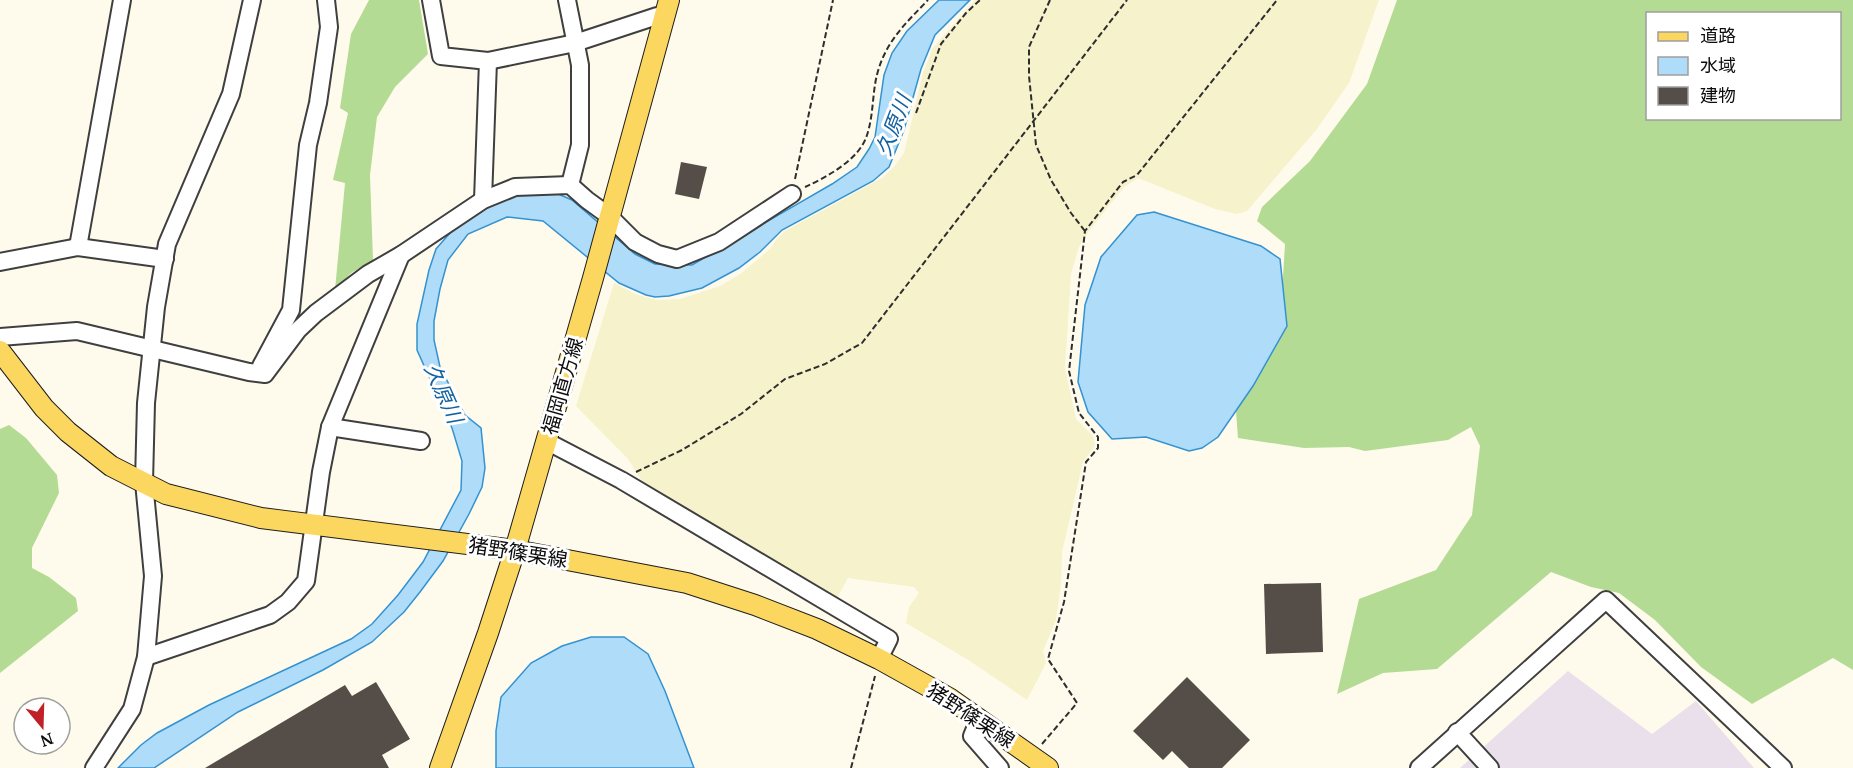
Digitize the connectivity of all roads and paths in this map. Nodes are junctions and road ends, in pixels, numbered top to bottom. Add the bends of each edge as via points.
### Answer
1 (122, 0) edge
2 (252, 0) edge
3 (326, 0) edge
4 (431, 0) edge
5 (567, 0) edge
6 (833, 0) edge
7 (928, 0) edge
8 (980, 0) edge
9 (1050, 0) edge
10 (1126, 0) edge
11 (1276, 0) edge
12 (667, 9) edge
13 (575, 43) junction
14 (488, 61) junction
15 (916, 113) dead end
16 (1033, 121) junction
17 (570, 185) junction
18 (792, 194) junction
19 (483, 200) junction
20 (608, 220) junction
21 (1085, 231) junction
22 (78, 247) junction
23 (402, 255) junction
24 (165, 259) junction
25 (0, 262) edge
26 (0, 337) edge
27 (152, 350) junction
28 (0, 351) edge
29 (265, 374) junction
30 (330, 427) junction
31 (421, 441) dead end
32 (546, 441) junction
33 (621, 480) junction
34 (144, 482) junction
35 (315, 524) junction
36 (514, 550) junction
37 (146, 657) junction
38 (879, 659) junction
39 (979, 719) junction
40 (1457, 732) junction
41 (1032, 756) junction
42 (94, 768) edge
43 (440, 768) edge
44 (851, 768) edge
45 (1000, 768) edge
46 (1048, 768) edge
47 (1419, 768) edge
48 (1490, 768) edge
49 (1783, 768) edge

1 - 22 street
2 - 24 street via 231,94 167,244
3 - 29 street via 328,27 308,145 291,310 261,366
4 - 14 street via 441,56
5 - 13 street
6 - 18 path
7 - 18 path via 894,35 882,61 867,137 832,174
8 - 15 path via 941,45
9 - 16 path via 1029,47
10 - 16 path
11 - 21 path via 1137,175 1123,182
12 - 13 street via 657,16
12 - 20 main road, 福岡直方線
13 - 14 street
13 - 17 street via 580,65 580,145
14 - 19 street
16 - 21 path via 1036,145 1051,180
16 - 33 path via 862,344 785,379 741,414 682,450
17 - 19 street via 515,187
17 - 20 street
18 - 20 street via 719,242 677,259 635,242
19 - 23 street
20 - 32 main road, 福岡直方線
21 - 41 path via 1070,371 1079,413 1098,437 1098,448 1086,462 1064,602 1048,659 1077,704
22 - 24 street
22 - 25 street
23 - 29 street via 368,274 316,313
23 - 30 street
24 - 27 street
26 - 27 street via 77,331
27 - 29 street
27 - 34 street
28 - 34 main road, 猪野篠栗線 via 68,432 111,466
30 - 31 street
30 - 35 street
32 - 33 street
32 - 36 main road, 福岡直方線
33 - 38 street via 889,639
34 - 35 main road, 猪野篠栗線 via 166,494 261,518
34 - 37 street via 153,576
35 - 36 main road, 猪野篠栗線
35 - 37 street via 306,581 288,602 270,615
36 - 38 main road, 猪野篠栗線 via 687,583 806,625
36 - 43 main road, 福岡直方線 via 489,633
37 - 42 street via 132,709
38 - 39 main road, 猪野篠栗線
38 - 44 path
39 - 41 main road, 猪野篠栗線
39 - 45 street via 972,736
40 - 47 street
40 - 48 street
40 - 49 street via 1606,600
41 - 46 main road, 猪野篠栗線

